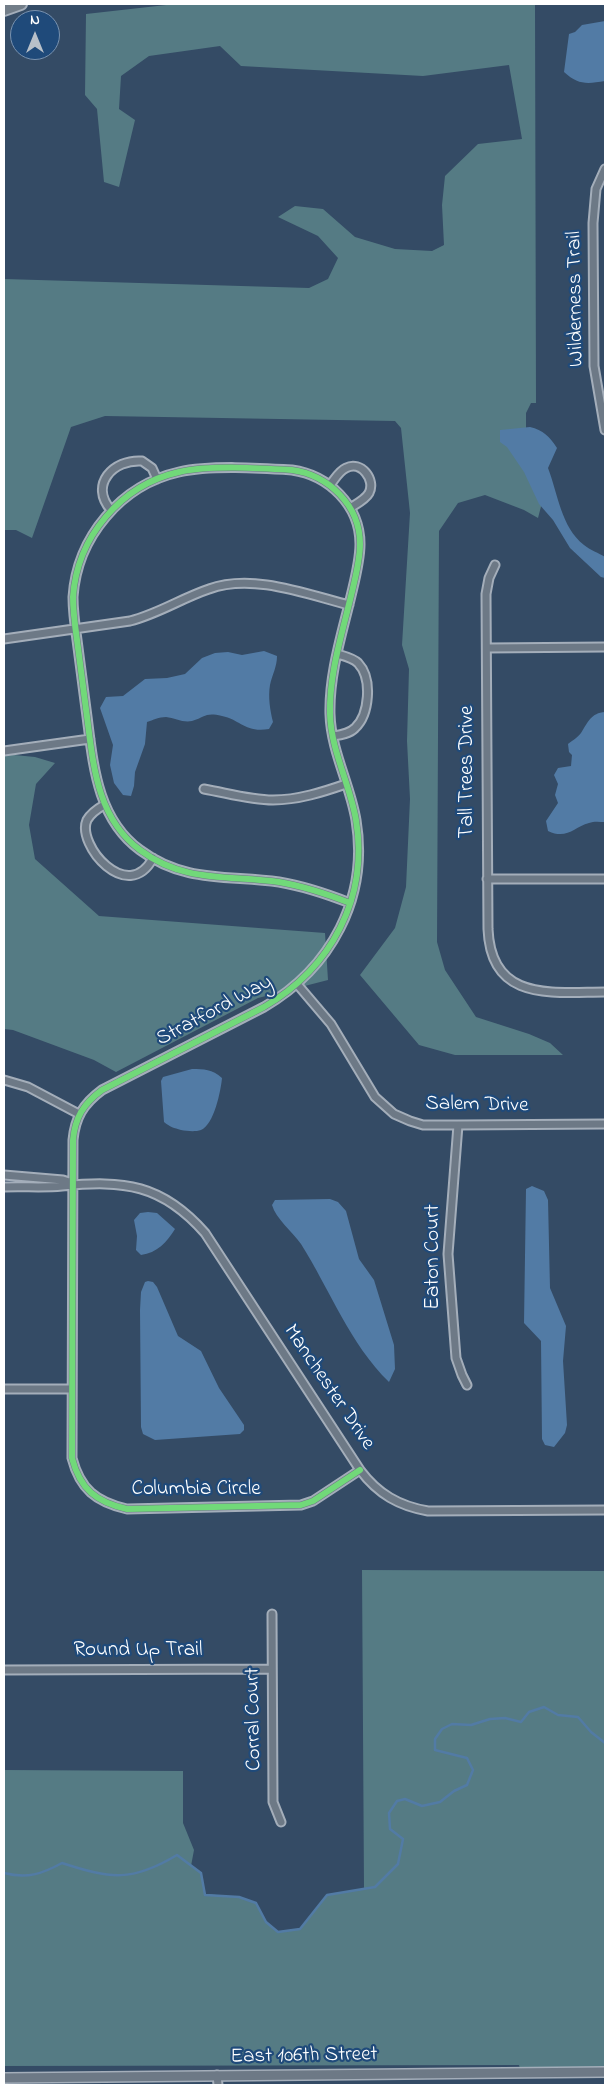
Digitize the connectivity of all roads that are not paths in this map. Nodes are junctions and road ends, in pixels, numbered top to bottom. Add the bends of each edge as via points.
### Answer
1 (20, 4) edge
2 (4, 10) edge
3 (605, 170) edge
4 (605, 430) edge
5 (158, 479) junction
6 (330, 485) junction
7 (350, 508) junction
8 (112, 510) junction
9 (495, 565) dead end
10 (349, 605) junction
11 (76, 629) junction
12 (4, 639) edge
13 (605, 647) edge
14 (487, 648) junction
15 (337, 654) junction
16 (333, 736) junction
17 (90, 739) junction
18 (4, 751) edge
19 (346, 784) junction
20 (204, 789) dead end
21 (104, 805) junction
22 (153, 858) junction
23 (488, 879) junction
24 (605, 879) edge
25 (350, 903) junction
26 (297, 984) junction
27 (605, 992) edge
28 (4, 1080) edge
29 (79, 1114) junction
30 (605, 1124) edge
31 (458, 1125) junction
32 (4, 1175) edge
33 (73, 1183) junction
34 (4, 1187) edge
35 (468, 1386) dead end
36 (4, 1389) edge
37 (72, 1389) junction
38 (72, 1432) joint
39 (360, 1470) junction
40 (605, 1510) edge
41 (272, 1614) dead end
42 (272, 1669) junction
43 (4, 1670) edge
44 (282, 1822) dead end
45 (605, 2072) edge
46 (217, 2076) junction
47 (4, 2078) edge
48 (218, 2085) edge

1 - 2 main road
3 - 4 street, Wilderness Trail via 596,189 593,223 594,366
5 - 6 street via 193,470 270,468 302,471
5 - 8 street via 134,491
5 - 8 street via 152,468 142,461 114,469 103,482 101,490 104,502
6 - 7 street
6 - 7 street via 342,470 350,466 366,472 370,491
7 - 10 street, Stratford Way via 360,544
8 - 11 street via 90,539 77,573 74,596
9 - 14 street, Tall Trees Drive via 486,594
10 - 11 street via 265,585 237,583 210,588 148,616
10 - 15 street, Stratford Way
11 - 12 street
11 - 17 street
13 - 14 street
14 - 23 street, Tall Trees Drive
15 - 16 street, Stratford Way via 331,689
15 - 16 street via 358,663 366,680 367,697 364,714 356,728
16 - 19 street, Stratford Way
17 - 18 street
17 - 21 street
19 - 20 street via 308,796 274,800
19 - 25 street, Stratford Way via 356,820 358,843 356,879
21 - 22 street via 120,831
21 - 22 street via 90,816 85,828 89,844 99,859 117,873 132,876 142,873
22 - 25 street via 190,874 279,882
23 - 24 street
23 - 27 street, Tall Trees Drive via 488,942 496,966 505,976 517,985 535,991
25 - 26 street, Stratford Way via 327,952
26 - 29 street, Stratford Way via 264,1007 102,1090
26 - 31 street, Salem Drive via 331,1024 383,1106 416,1123
28 - 29 street via 28,1087
29 - 33 street, Stratford Way via 73,1140
30 - 31 street, Salem Drive
31 - 35 street, Eaton Court via 448,1261 456,1358
32 - 33 street, Manchester Drive
33 - 34 street, Manchester Drive
33 - 37 street, Stratford Way
33 - 39 street, Manchester Drive via 139,1188 163,1197 191,1218
36 - 37 street
37 - 38 street, Stratford Way
38 - 39 street, Columbia Circle via 72,1458 84,1486 110,1505 127,1509 301,1505 313,1501
39 - 40 street, Manchester Drive via 376,1488 408,1508 428,1511
41 - 42 street, Corral Court
42 - 43 street, Round Up Trail
42 - 44 street, Corral Court via 273,1802
45 - 46 street, East 106th Street
46 - 47 street, East 106th Street
46 - 48 street

